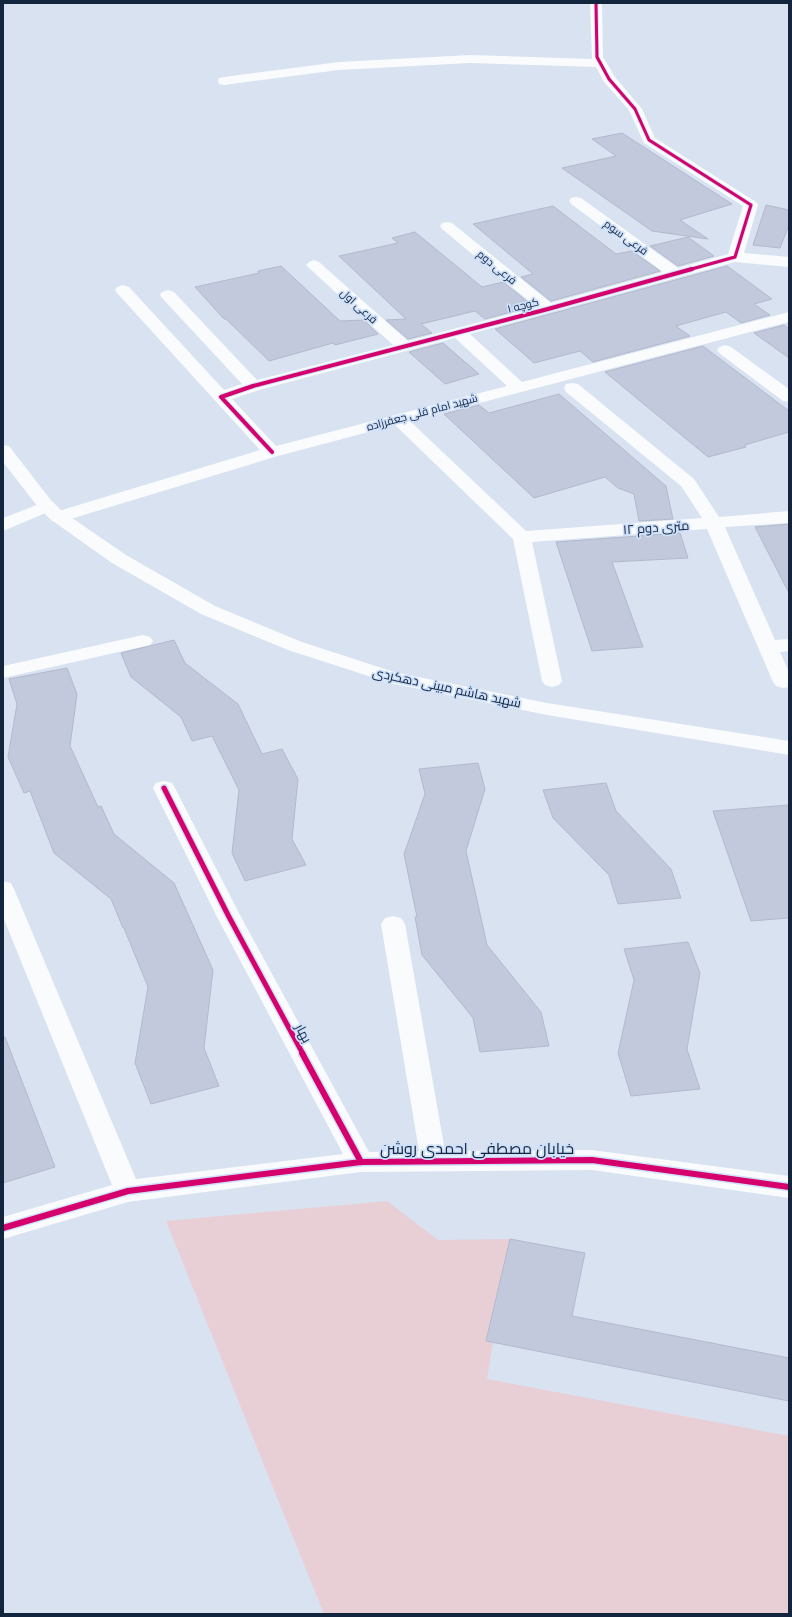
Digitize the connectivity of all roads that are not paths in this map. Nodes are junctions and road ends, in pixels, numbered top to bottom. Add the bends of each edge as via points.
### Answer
1 (596, 3) edge
2 (600, 63) junction
3 (224, 81) dead end
4 (576, 201) dead end
5 (447, 226) dead end
6 (736, 257) junction
7 (789, 262) edge
8 (314, 265) dead end
9 (675, 273) junction
10 (123, 290) dead end
11 (168, 295) dead end
12 (548, 309) junction
13 (789, 317) edge
14 (458, 332) junction
15 (404, 346) junction
16 (725, 350) dead end
17 (253, 386) junction
18 (518, 387) junction
19 (572, 388) dead end
20 (221, 397) junction
21 (789, 397) edge
22 (398, 419) junction
23 (3, 450) edge
24 (272, 452) junction
25 (53, 511) junction
26 (789, 517) edge
27 (714, 523) junction
28 (3, 525) edge
29 (522, 537) junction
30 (143, 641) dead end
31 (789, 645) edge
32 (768, 647) junction
33 (3, 672) edge
34 (552, 681) dead end
35 (783, 682) dead end
36 (789, 748) edge
37 (164, 788) dead end
38 (3, 889) edge
39 (392, 924) dead end
40 (434, 1161) junction
41 (361, 1162) junction
42 (789, 1187) edge
43 (128, 1191) junction
44 (3, 1228) edge

1 - 2 street via 597,58
2 - 3 street via 470,59 339,66
2 - 6 street via 609,79 636,109 649,140 751,205
4 - 9 street, فرعی سوم
5 - 12 street, فرعی دوم
6 - 7 street
6 - 9 street, کوچه ۱
8 - 15 street, فرعی اول
9 - 12 street, کوچه ۱
10 - 20 street
11 - 17 street
12 - 14 street, کوچه ۱
13 - 18 street, شهید امام قلی جعفرزاده
14 - 15 street, کوچه ۱
14 - 18 street
15 - 17 street, کوچه ۱
16 - 21 street
17 - 20 street, کوچه ۱
18 - 22 street, شهید امام قلی جعفرزاده
19 - 27 street via 688,483
20 - 24 street
22 - 24 street, شهید امام قلی جعفرزاده
22 - 29 street
23 - 25 street, شهید هاشم مبینی دهکردی
24 - 25 street, شهید امام قلی جعفرزاده
25 - 28 street, شهید امام قلی جعفرزاده
25 - 36 street, شهید هاشم مبینی دهکردی via 119,559 208,610 295,646 383,674 547,709
26 - 27 street, ۱۲ متری دوم
27 - 29 street, ۱۲ متری دوم
27 - 32 street
29 - 34 street
30 - 33 street
31 - 32 street
32 - 35 street
37 - 41 street, بهار via 228,914
38 - 43 street
39 - 40 street
40 - 41 street, خیابان مصطفی احمدی روشن
40 - 42 street, خیابان مصطفی احمدی روشن via 592,1160
41 - 43 street, خیابان مصطفی احمدی روشن
43 - 44 street, خیابان مصطفی احمدی روشن

